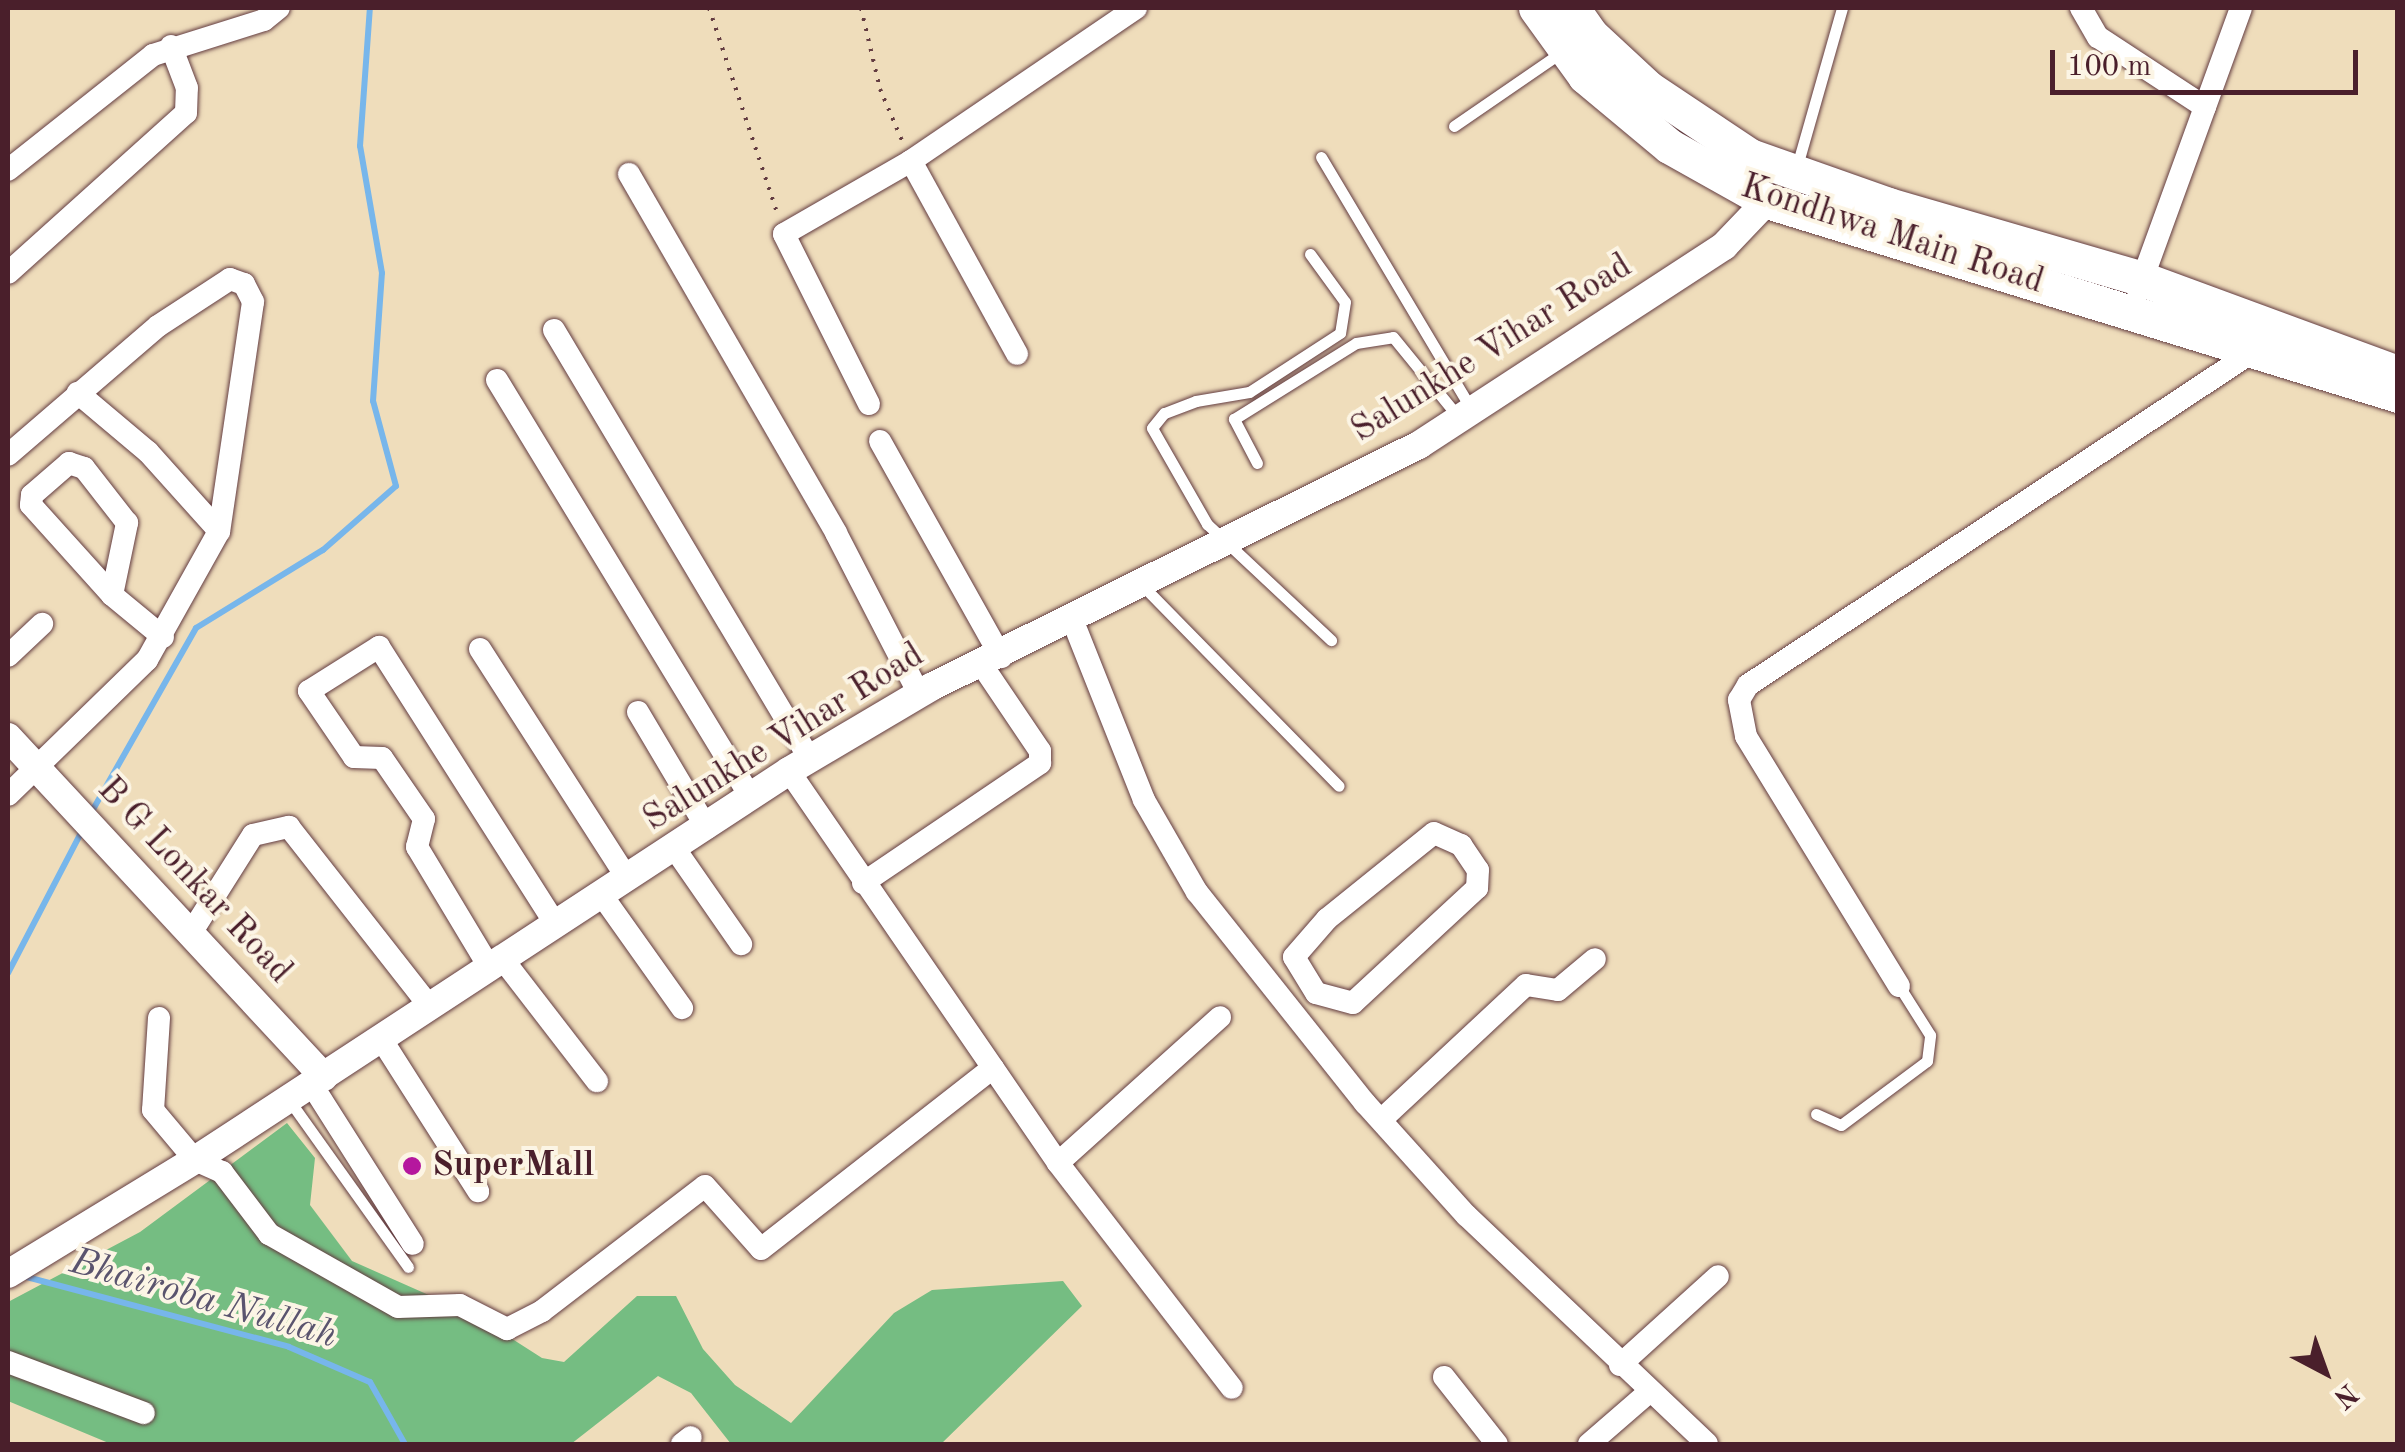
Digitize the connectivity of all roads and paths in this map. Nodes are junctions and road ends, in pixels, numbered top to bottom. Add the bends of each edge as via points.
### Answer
1 (279, 8) edge
2 (709, 8) edge
3 (861, 8) edge
4 (1136, 8) edge
5 (1842, 8) edge
6 (2081, 8) edge
7 (2241, 8) edge
8 (1560, 22) edge
9 (171, 46) junction
10 (2205, 107) junction
11 (1454, 126) dead end
12 (1321, 157) dead end
13 (911, 161) junction
14 (8, 170) edge
15 (629, 174) dead end
16 (1793, 175) junction
17 (1768, 201) junction
18 (784, 234) junction
19 (1310, 254) dead end
20 (8, 273) edge
21 (2142, 279) junction
22 (2130, 312) junction
23 (554, 330) dead end
24 (2250, 353) junction
25 (1017, 354) dead end
26 (2311, 356) junction
27 (2382, 367) edge
28 (497, 380) dead end
29 (78, 393) junction
30 (2398, 395) edge
31 (869, 404) dead end
32 (1466, 414) junction
33 (2398, 420) edge
34 (880, 441) dead end
35 (8, 455) edge
36 (1257, 463) dead end
37 (219, 531) junction
38 (1228, 543) junction
39 (1142, 585) junction
40 (112, 595) junction
41 (1072, 619) junction
42 (42, 624) dead end
43 (163, 637) junction
44 (1331, 640) dead end
45 (480, 649) dead end
46 (8, 656) edge
47 (991, 661) junction
48 (919, 694) junction
49 (638, 712) dead end
50 (8, 737) edge
51 (799, 765) junction
52 (16, 778) edge
53 (1339, 786) dead end
54 (750, 798) junction
55 (707, 828) junction
56 (675, 848) junction
57 (628, 878) junction
58 (863, 883) junction
59 (601, 894) junction
60 (555, 923) junction
61 (191, 933) junction
62 (741, 944) dead end
63 (1595, 960) dead end
64 (494, 961) junction
65 (1899, 986) joint
66 (1316, 993) junction
67 (428, 1003) junction
68 (682, 1008) dead end
69 (1295, 1015) junction
70 (1220, 1017) dead end
71 (159, 1018) dead end
72 (380, 1037) junction
73 (993, 1068) junction
74 (597, 1081) dead end
75 (308, 1087) junction
76 (1816, 1114) dead end
77 (1381, 1120) junction
78 (196, 1160) junction
79 (1058, 1163) junction
80 (478, 1191) dead end
81 (410, 1256) dead end
82 (8, 1274) edge
83 (1718, 1276) dead end
84 (8, 1362) edge
85 (1620, 1365) junction
86 (1444, 1377) dead end
87 (1232, 1388) dead end
88 (1649, 1392) junction
89 (144, 1413) dead end
90 (1498, 1444) edge
91 (1590, 1444) edge
92 (1707, 1444) edge

1 - 9 street via 264,20
2 - 18 path
3 - 13 path via 880,89
4 - 13 street
5 - 16 lane
6 - 10 street via 2098,37 2126,60
7 - 10 street
8 - 11 lane
8 - 16 main road, Kondhwa Main Road via 1750,156
8 - 17 main road, Kondhwa Main Road via 1669,146
9 - 14 street via 122,75
9 - 20 street via 186,88 186,113
10 - 21 street
12 - 32 lane
13 - 18 street
13 - 25 street
15 - 48 street via 836,533
16 - 21 main road, Kondhwa Main Road
17 - 22 main road, Kondhwa Main Road
17 - 32 street, Salunkhe Vihar Road via 1724,246
18 - 31 street
19 - 38 lane via 1345,302 1340,332 1250,392 1196,400 1164,414 1152,428 1207,524
21 - 22 street
21 - 26 main road, Kondhwa Main Road
22 - 24 main road, Kondhwa Main Road
23 - 51 street
24 - 26 main road, Kondhwa Main Road
24 - 65 street via 1748,685 1739,700 1746,736
26 - 27 main road
26 - 27 main road
26 - 33 main road via 2356,406
27 - 30 main road
28 - 54 street
29 - 35 street
29 - 37 street via 148,452
29 - 37 street via 158,326 230,279 244,284 253,302 251,332
32 - 36 lane via 1393,337 1356,343 1234,419
32 - 38 street, Salunkhe Vihar Road
34 - 47 street
37 - 43 street
38 - 39 street, Salunkhe Vihar Road
38 - 44 lane
39 - 41 street, Salunkhe Vihar Road
39 - 53 lane
40 - 40 street via 31,505 32,495 69,463 84,468 127,523
40 - 43 street
41 - 47 street, Salunkhe Vihar Road
41 - 69 street via 1144,800 1197,892
42 - 46 street
43 - 52 street via 148,660
45 - 57 street
47 - 48 street, Salunkhe Vihar Road
47 - 58 street via 1040,751 1040,763
48 - 51 street, Salunkhe Vihar Road
49 - 55 street
50 - 52 street, B G Lonkar Road
51 - 54 street, Salunkhe Vihar Road
51 - 58 street
52 - 61 street, B G Lonkar Road via 77,810
54 - 55 street, Salunkhe Vihar Road
55 - 56 street, Salunkhe Vihar Road
56 - 57 street, Salunkhe Vihar Road
56 - 62 street
57 - 59 street, Salunkhe Vihar Road
58 - 73 street
59 - 60 street, Salunkhe Vihar Road
59 - 68 street
60 - 64 street, Salunkhe Vihar Road
60 - 64 street via 379,648 309,691 354,757 382,758 424,820 418,847
61 - 67 street via 253,835 288,827
61 - 75 street, B G Lonkar Road
63 - 77 street via 1558,990 1526,985
64 - 67 street, Salunkhe Vihar Road
64 - 74 street
65 - 76 lane via 1930,1035 1927,1061 1841,1125
66 - 66 street via 1353,1003 1478,888 1478,870 1461,845 1445,834 1424,838 1327,919 1294,957
66 - 69 street
67 - 72 street, Salunkhe Vihar Road
69 - 77 street
70 - 79 street
71 - 78 street via 153,1110
72 - 75 street, Salunkhe Vihar Road
72 - 80 street
73 - 78 street via 760,1248 704,1186 542,1311 508,1328 460,1306 398,1307 269,1234 222,1172
73 - 79 street
75 - 78 street, Salunkhe Vihar Road
75 - 81 street
77 - 85 street via 1466,1215
78 - 82 street, Salunkhe Vihar Road
79 - 87 street
83 - 85 street
84 - 89 street
85 - 88 street
86 - 90 street
88 - 91 street
88 - 92 street

